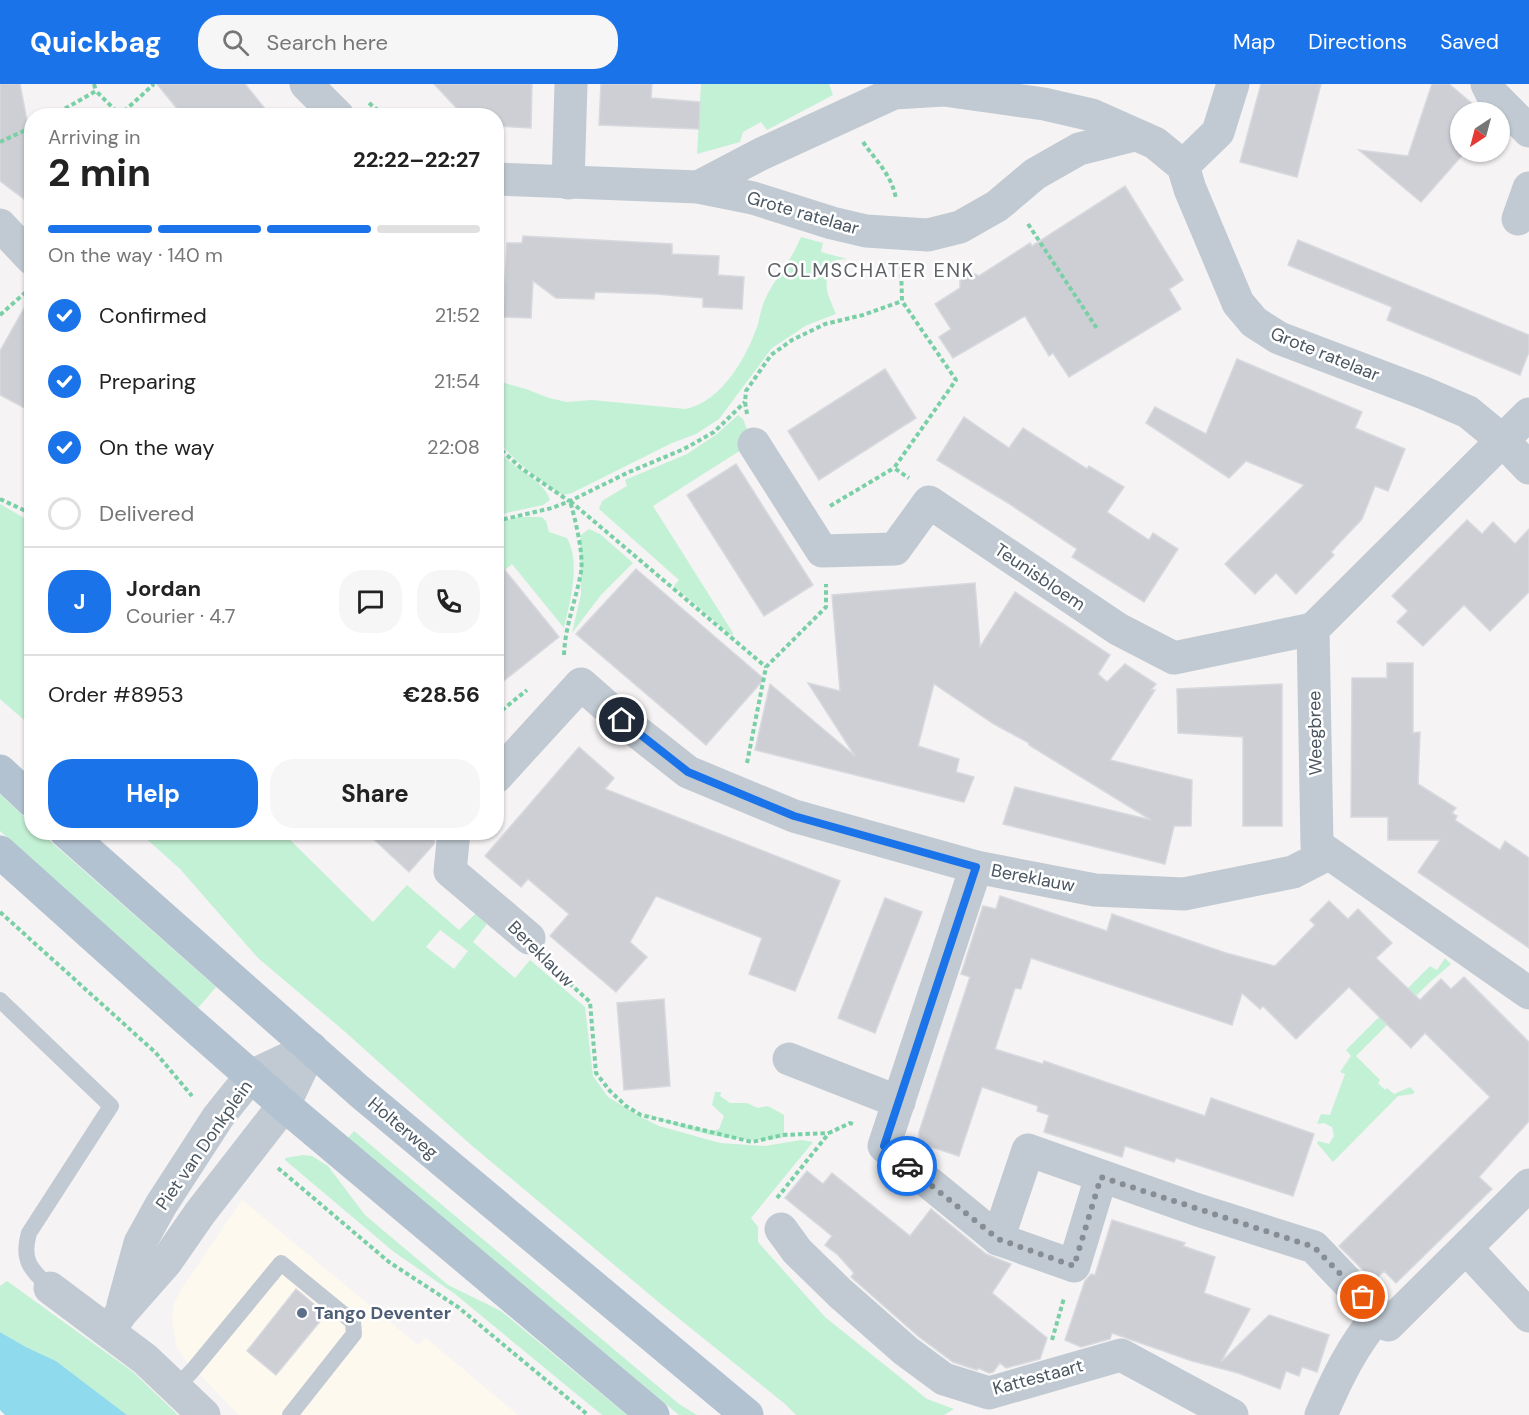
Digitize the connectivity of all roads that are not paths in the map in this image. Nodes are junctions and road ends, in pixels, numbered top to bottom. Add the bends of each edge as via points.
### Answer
1 (306, 84) edge
2 (570, 84) edge
3 (1233, 84) edge
4 (1487, 84) edge
5 (1047, 94) edge
6 (330, 108) edge
7 (1529, 131) edge
8 (1134, 135) junction
9 (1184, 166) junction
10 (504, 179) edge
11 (568, 183) junction
12 (698, 187) junction
13 (1529, 188) edge
14 (1518, 219) dead end
15 (0, 225) edge
16 (24, 250) edge
17 (1529, 414) edge
18 (1502, 440) junction
19 (754, 444) road end
20 (1529, 468) edge
21 (1313, 629) junction
22 (504, 768) edge
23 (0, 771) edge
24 (24, 794) edge
25 (75, 840) edge
26 (453, 840) edge
27 (0, 852) edge
28 (1328, 854) junction
29 (976, 867) junction
30 (529, 938) road end
31 (1529, 993) edge
32 (0, 1000) edge
33 (311, 1048) junction
34 (789, 1059) dead end
35 (251, 1076) junction
36 (898, 1102) junction
37 (284, 1105) junction
38 (1101, 1177) junction
39 (1529, 1185) edge
40 (781, 1229) road end
41 (998, 1239) junction
42 (1466, 1248) junction
43 (50, 1288) joint
44 (1379, 1314) junction
45 (1529, 1316) edge
46 (115, 1322) junction
47 (176, 1388) junction
48 (204, 1415) edge
49 (290, 1415) edge
50 (653, 1415) edge
51 (747, 1415) edge
52 (1232, 1415) edge
53 (1321, 1415) edge

1 - 6 street
2 - 11 street
3 - 9 street via 1218,132
4 - 7 street
5 - 8 street, Grote ratelaar
5 - 12 street, Grote ratelaar via 944,90 894,93
8 - 9 street, Grote ratelaar via 1155,143
8 - 12 street, Grote ratelaar via 1079,149 1035,174 997,206 960,227 927,235 866,231 753,198
9 - 18 street, Grote ratelaar via 1238,303 1254,322 1279,338 1468,412
10 - 11 street, Grote ratelaar
11 - 12 street, Grote ratelaar
13 - 14 street
15 - 16 street
17 - 18 street
18 - 20 street, Grote ratelaar
18 - 21 street
19 - 21 street, Teunisbloem via 822,551 895,549 929,502 1118,629 1174,658
21 - 28 street, Weegbree via 1317,845
22 - 29 street, Bereklauw via 581,684 688,772 794,816
23 - 24 main road
25 - 33 main road, Holterweg
26 - 30 street, Bereklauw via 450,872
27 - 35 main road
28 - 29 street, Bereklauw via 1293,872 1184,894 1095,890
28 - 31 street
29 - 36 street
32 - 43 lane via 111,1106 29,1233 26,1257 31,1270
33 - 35 street, Piet van Donkplein
33 - 37 street, Piet van Donkplein
33 - 51 main road, Holterweg
34 - 36 street
35 - 37 main road
35 - 46 street, Piet van Donkplein via 218,1117 160,1205 140,1243
36 - 41 street via 884,1146
37 - 46 street, Piet van Donkplein via 166,1262
37 - 50 main road
38 - 41 street via 1028,1150
38 - 41 street via 1074,1266
38 - 44 street via 1314,1247
39 - 42 street
40 - 52 street, Kattestaart via 797,1251 840,1293 944,1379 989,1393 1121,1355
42 - 44 street via 1388,1325
42 - 45 street
43 - 46 street
44 - 53 street via 1345,1363
46 - 47 street via 145,1359
47 - 48 street
47 - 49 lane via 280,1263 353,1322 354,1334

